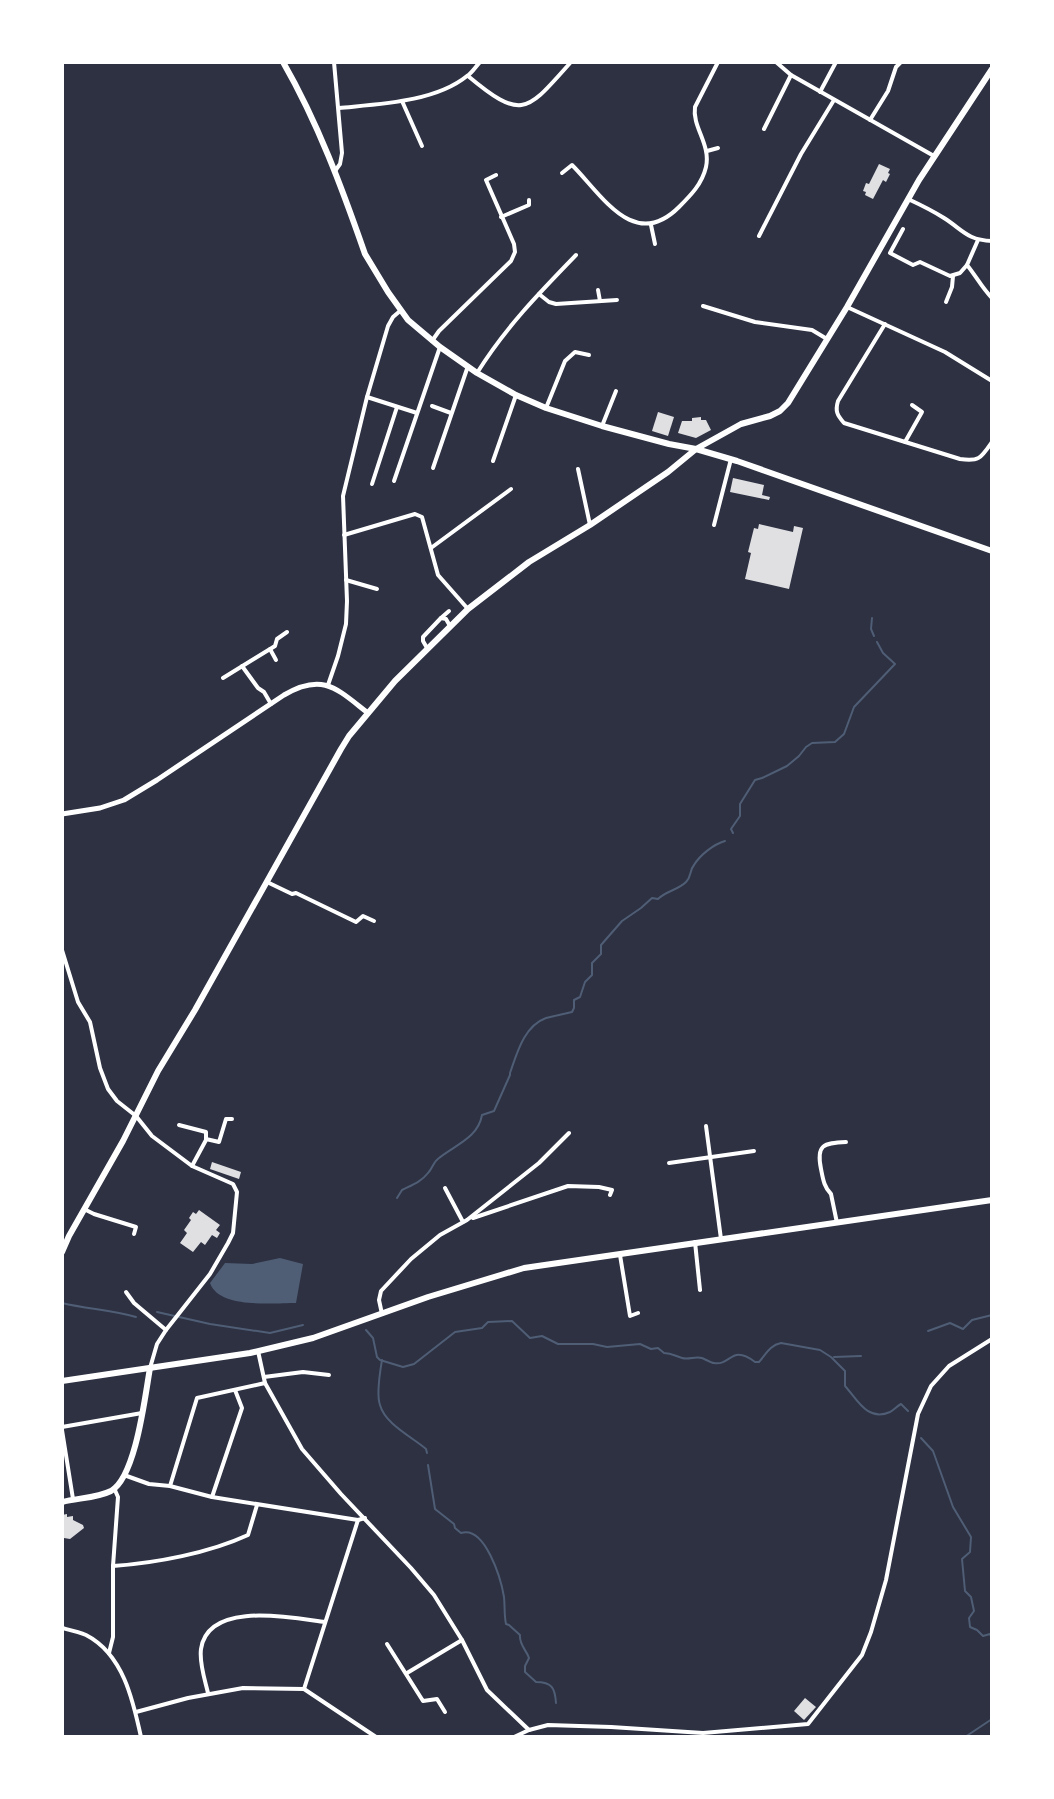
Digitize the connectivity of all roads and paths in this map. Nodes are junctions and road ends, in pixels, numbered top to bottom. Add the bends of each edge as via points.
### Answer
1 (283, 62) edge
2 (334, 62) edge
3 (480, 62) edge
4 (571, 62) edge
5 (718, 62) edge
6 (776, 62) edge
7 (836, 62) edge
8 (901, 62) edge
9 (992, 69) edge
10 (791, 75) junction
11 (468, 76) junction
12 (820, 92) junction
13 (834, 100) junction
14 (402, 101) junction
15 (339, 108) junction
16 (870, 120) junction
17 (764, 129) dead end
18 (422, 146) dead end
19 (718, 148) dead end
20 (707, 151) junction
21 (934, 156) junction
22 (335, 171) junction
23 (562, 173) dead end
24 (496, 175) dead end
25 (908, 199) junction
26 (530, 204) dead end
27 (501, 217) junction
28 (651, 225) junction
29 (903, 229) dead end
30 (759, 236) dead end
31 (978, 240) junction
32 (992, 241) edge
33 (655, 244) dead end
34 (576, 255) dead end
35 (967, 265) junction
36 (953, 276) junction
37 (598, 290) dead end
38 (539, 294) junction
39 (992, 298) edge
40 (617, 300) dead end
41 (600, 301) junction
42 (946, 302) dead end
43 (703, 306) dead end
44 (847, 307) junction
45 (400, 311) junction
46 (885, 324) junction
47 (828, 339) junction
48 (432, 341) junction
49 (440, 347) junction
50 (589, 355) dead end
51 (468, 366) junction
52 (477, 373) junction
53 (992, 381) edge
54 (616, 391) dead end
55 (516, 395) junction
56 (367, 397) junction
57 (912, 405) dead end
58 (432, 406) dead end
59 (397, 407) junction
60 (546, 408) junction
61 (417, 413) junction
62 (451, 413) junction
63 (602, 426) junction
64 (905, 442) junction
65 (992, 442) edge
66 (696, 449) junction
67 (731, 459) junction
68 (493, 461) dead end
69 (433, 468) dead end
70 (578, 469) dead end
71 (394, 481) dead end
72 (372, 484) dead end
73 (511, 489) dead end
74 (590, 525) junction
75 (714, 525) dead end
76 (344, 535) junction
77 (431, 548) junction
78 (992, 551) edge
79 (346, 580) junction
80 (377, 589) dead end
81 (468, 609) junction
82 (449, 611) dead end
83 (441, 618) junction
84 (450, 626) junction
85 (287, 632) dead end
86 (427, 648) junction
87 (270, 649) junction
88 (276, 660) dead end
89 (242, 666) junction
90 (223, 678) dead end
91 (328, 685) junction
92 (271, 704) junction
93 (368, 713) junction
94 (62, 814) edge
95 (267, 882) junction
96 (374, 921) dead end
97 (62, 950) edge
98 (136, 1116) junction
99 (232, 1119) dead end
100 (179, 1125) dead end
101 (706, 1126) dead end
102 (569, 1133) dead end
103 (206, 1139) junction
104 (846, 1142) dead end
105 (754, 1151) dead end
106 (710, 1156) junction
107 (669, 1163) dead end
108 (192, 1166) junction
109 (445, 1188) dead end
110 (612, 1190) dead end
111 (992, 1200) edge
112 (84, 1209) junction
113 (465, 1221) junction
114 (837, 1224) junction
115 (134, 1234) dead end
116 (721, 1239) junction
117 (695, 1242) junction
118 (62, 1252) edge
119 (619, 1253) junction
120 (700, 1290) dead end
121 (126, 1292) dead end
122 (638, 1313) dead end
123 (382, 1314) junction
124 (166, 1330) junction
125 (992, 1339) edge
126 (258, 1351) junction
127 (150, 1368) junction
128 (329, 1375) dead end
129 (264, 1380) junction
130 (62, 1381) edge
131 (235, 1390) junction
132 (142, 1413) junction
133 (62, 1429) edge
134 (124, 1475) junction
135 (170, 1486) junction
136 (114, 1488) junction
137 (212, 1497) junction
138 (73, 1499) junction
139 (62, 1502) edge
140 (257, 1505) junction
141 (365, 1518) junction
142 (358, 1520) junction
143 (113, 1566) junction
144 (325, 1622) junction
145 (62, 1628) edge
146 (462, 1640) junction
147 (387, 1644) dead end
148 (109, 1653) junction
149 (407, 1673) junction
150 (304, 1689) junction
151 (208, 1694) junction
152 (136, 1712) junction
153 (445, 1712) dead end
154 (529, 1730) junction
155 (141, 1737) edge
156 (376, 1737) edge
157 (514, 1737) edge

1 - 22 main road
2 - 15 street
3 - 11 street
4 - 11 street via 537,99 521,106 506,104
5 - 20 street via 694,114
6 - 10 street
7 - 12 street
8 - 16 street
9 - 21 main road
10 - 12 street
10 - 17 street
11 - 14 street via 440,91
12 - 13 street
13 - 16 street
13 - 30 street
14 - 15 street
14 - 18 street
15 - 22 street via 342,153
16 - 21 street
19 - 20 street
20 - 28 street via 698,187 673,214
21 - 25 main road
22 - 45 main road via 365,254
23 - 28 street via 572,165 613,210
24 - 27 street via 486,180
25 - 31 street
25 - 44 main road
26 - 27 street
27 - 48 street via 514,244 511,261
28 - 33 street
29 - 36 street via 890,253
31 - 32 street
31 - 35 street
34 - 38 street
35 - 36 street
35 - 39 street
36 - 42 street
37 - 41 street
38 - 41 street via 556,304
38 - 52 street via 503,333
40 - 41 street
43 - 47 street via 755,322 812,330
44 - 46 street
44 - 47 main road
45 - 48 main road
45 - 56 street via 388,326
46 - 53 street
46 - 64 street via 838,401 837,415 844,423
47 - 66 main road via 780,411 741,424
48 - 49 main road
49 - 51 main road
49 - 61 street
50 - 60 street via 575,352 565,361
51 - 52 main road
51 - 62 street
52 - 55 main road
54 - 63 street
55 - 60 main road
55 - 68 street
56 - 59 street
56 - 76 street via 343,496
57 - 64 street via 922,412
58 - 62 street
59 - 61 street
59 - 72 street
60 - 63 main road
61 - 71 street
62 - 69 street
63 - 66 main road
64 - 65 street via 974,461
66 - 67 main road
66 - 74 main road
67 - 75 street
67 - 78 main road
70 - 74 street
73 - 77 street
74 - 81 main road via 529,562
76 - 77 street via 415,514 425,523
76 - 79 street
77 - 81 street via 438,575
79 - 80 street
79 - 91 street via 346,624
81 - 84 main road
82 - 83 street
83 - 84 street
83 - 86 street via 423,637
84 - 86 main road
85 - 87 street
86 - 93 main road
87 - 88 street
87 - 89 street
89 - 90 street
89 - 92 street
91 - 92 main road via 300,686
91 - 93 main road
92 - 94 main road via 124,800
93 - 95 main road via 341,749
95 - 96 street via 356,922 363,916
95 - 98 main road
97 - 98 street via 108,1089
98 - 108 street via 152,1136
98 - 112 main road
99 - 103 street via 226,1119 219,1142
100 - 103 street via 206,1132
101 - 106 street
102 - 113 street
103 - 108 street
104 - 114 street via 830,1143 818,1155
105 - 106 street
106 - 107 street
106 - 116 street
108 - 124 street via 233,1184 233,1233 222,1256
109 - 113 street
110 - 113 street via 568,1186
111 - 114 main road
112 - 115 street via 136,1227
112 - 118 main road
113 - 123 street via 411,1259 381,1291
114 - 116 main road
116 - 117 main road
117 - 119 main road
117 - 120 street
119 - 122 street via 630,1316
119 - 123 main road via 524,1268
121 - 124 street
123 - 126 main road
124 - 127 street
125 - 154 street via 949,1366 931,1386 918,1414 871,1632 862,1655 808,1724 703,1733 548,1725
126 - 127 main road
126 - 129 street
127 - 130 main road
127 - 132 main road
128 - 129 street via 303,1372
129 - 131 street
129 - 141 street via 302,1449
131 - 135 street via 197,1398
131 - 137 street via 242,1408
132 - 133 street
132 - 134 main road
133 - 138 street
134 - 135 street
134 - 136 main road
135 - 137 street
136 - 138 main road
136 - 143 street via 118,1497
137 - 140 street
138 - 139 main road
140 - 142 street
140 - 143 street via 248,1535 230,1543 144,1564
141 - 142 street
141 - 146 street via 434,1595
142 - 144 street
143 - 148 street
144 - 150 street
144 - 151 street via 272,1615 216,1625 201,1647
145 - 148 street via 87,1635
146 - 149 street
146 - 154 street via 487,1690
147 - 149 street
148 - 152 street via 124,1676
149 - 153 street via 423,1701 437,1699
150 - 151 street via 243,1688
150 - 156 street
151 - 152 street
152 - 155 street
154 - 157 street

